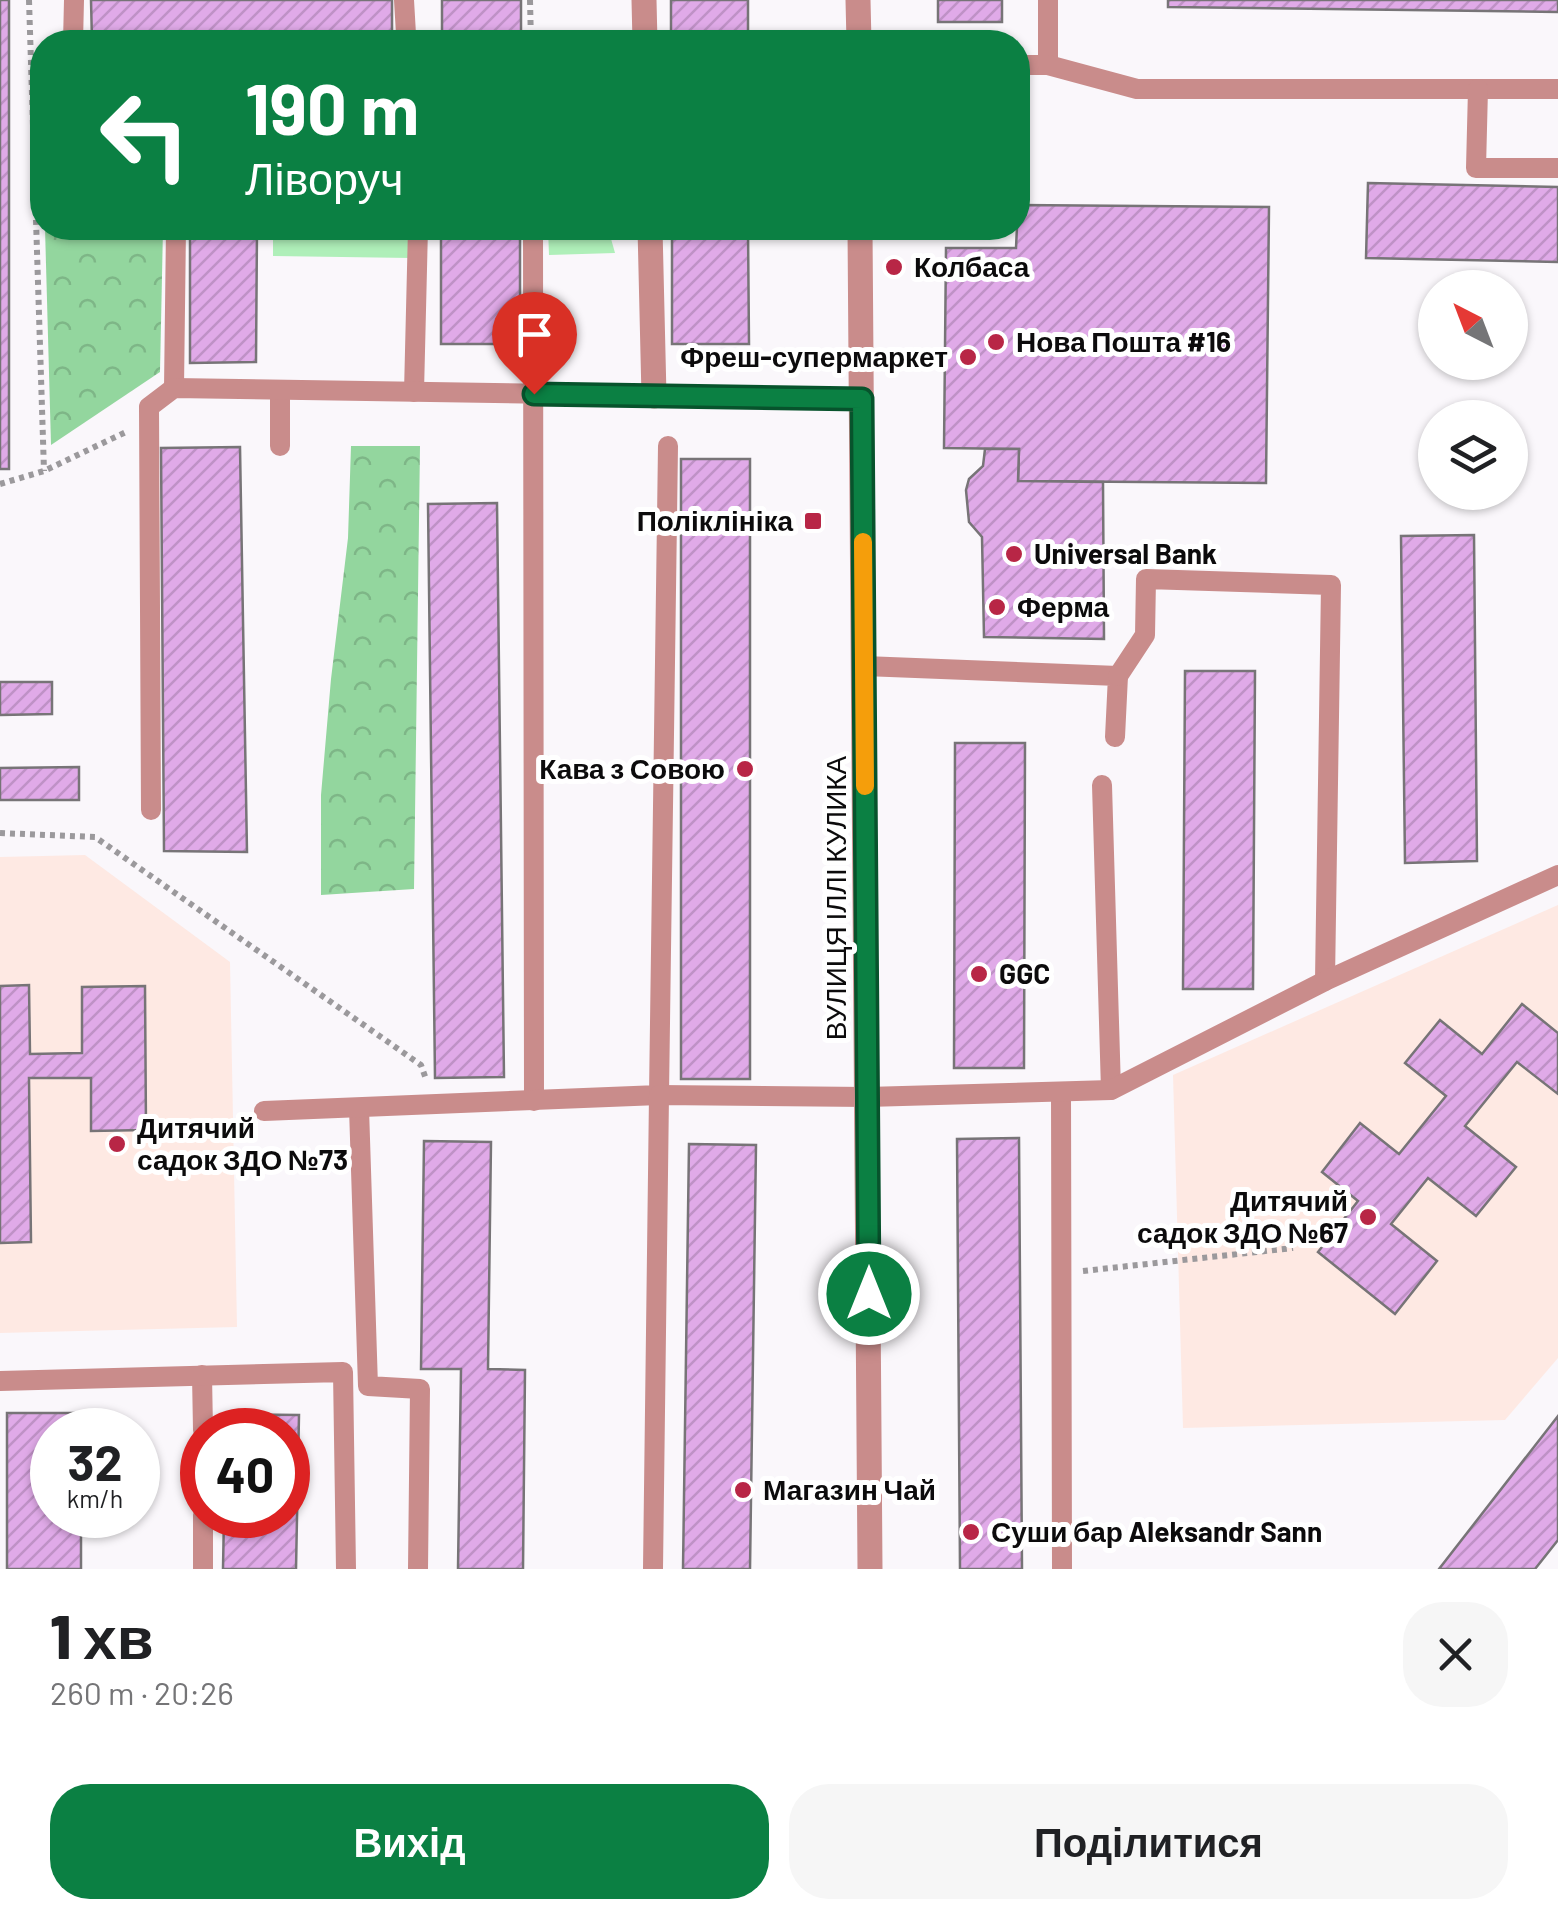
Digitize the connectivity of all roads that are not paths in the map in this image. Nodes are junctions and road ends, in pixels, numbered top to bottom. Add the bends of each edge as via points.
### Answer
1 (74, 0) edge
2 (404, 0) edge
3 (644, 0) edge
4 (858, 0) edge
5 (1048, 0) edge
6 (73, 30) edge
7 (406, 30) edge
8 (645, 30) edge
9 (859, 30) edge
10 (1030, 64) edge
11 (1048, 65) junction
12 (1558, 88) edge
13 (1478, 89) junction
14 (1558, 168) edge
15 (176, 240) edge
16 (418, 240) edge
17 (533, 240) edge
18 (650, 240) edge
19 (860, 240) edge
20 (174, 388) junction
21 (280, 390) junction
22 (414, 392) junction
23 (534, 394) junction
24 (654, 396) junction
25 (862, 399) junction
26 (280, 446) dead end
27 (668, 446) dead end
28 (864, 666) junction
29 (1118, 676) junction
30 (1115, 736) dead end
31 (1102, 784) dead end
32 (151, 810) dead end
33 (1558, 875) edge
34 (1324, 981) junction
35 (1111, 1090) junction
36 (1061, 1092) junction
37 (659, 1096) junction
38 (867, 1097) junction
39 (534, 1101) junction
40 (359, 1108) junction
41 (264, 1112) dead end
42 (202, 1375) junction
43 (0, 1381) edge
44 (202, 1408) edge
45 (203, 1538) edge
46 (203, 1569) edge
47 (346, 1569) edge
48 (418, 1569) edge
49 (654, 1569) edge
50 (870, 1569) edge
51 (1062, 1569) edge

1 - 6 lane
2 - 7 lane
3 - 8 street
4 - 9 street
5 - 11 lane
10 - 11 lane
11 - 13 lane via 1137,90
12 - 13 lane
13 - 14 lane via 1476,168
15 - 20 lane
16 - 22 lane
17 - 23 lane
18 - 24 street
19 - 25 street, ВУЛИЦЯ ІЛЛІ КУЛИКА
20 - 21 lane
20 - 32 lane via 149,407 138,509
21 - 22 lane
21 - 26 lane
22 - 23 lane
23 - 24 lane
23 - 39 lane
24 - 25 lane
25 - 28 street, ВУЛИЦЯ ІЛЛІ КУЛИКА
27 - 37 lane
28 - 29 lane
28 - 38 street, ВУЛИЦЯ ІЛЛІ КУЛИКА
29 - 30 lane
29 - 34 lane via 1145,635 1146,579 1330,586
31 - 35 lane
33 - 34 lane
34 - 35 lane
35 - 36 lane
36 - 38 lane
36 - 51 lane
37 - 38 lane
37 - 39 lane
37 - 49 lane
38 - 50 street, ВУЛИЦЯ ІЛЛІ КУЛИКА
39 - 40 lane
40 - 41 lane
40 - 48 lane via 368,1386 420,1388
42 - 43 lane
42 - 44 lane
42 - 47 lane via 343,1372
45 - 46 lane

